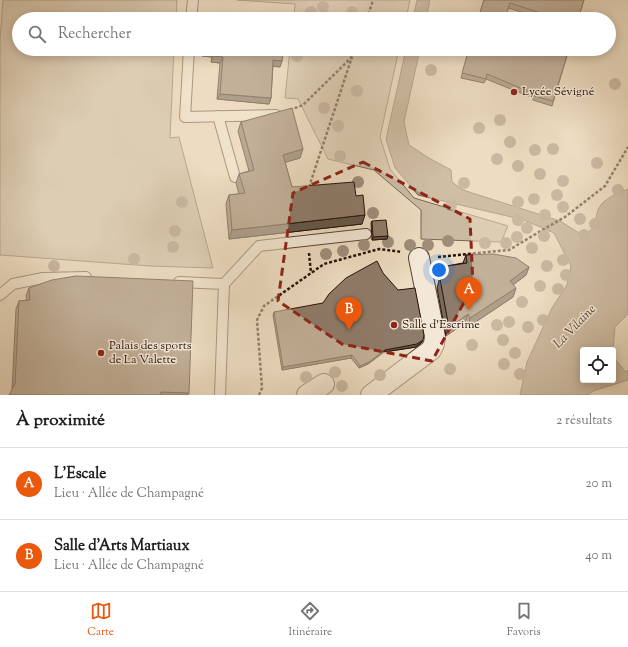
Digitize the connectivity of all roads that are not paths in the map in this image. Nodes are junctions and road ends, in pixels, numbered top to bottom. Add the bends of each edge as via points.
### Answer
1 (193, 0) edge
2 (192, 12) edge
3 (189, 56) edge
4 (276, 115) edge
5 (218, 116) junction
6 (235, 177) dead end
7 (366, 234) dead end
8 (419, 258) road end
9 (97, 278) edge
10 (169, 281) edge
11 (224, 284) junction
12 (0, 295) edge
13 (324, 384) dead end
14 (220, 395) edge
15 (307, 395) edge
16 (371, 395) edge

1 - 2 lane
3 - 5 lane via 185,117
4 - 5 lane
5 - 6 lane
7 - 11 lane via 259,246
8 - 16 street via 435,337 434,344 431,350
9 - 12 lane via 43,278 13,284
10 - 11 lane
11 - 14 lane
13 - 15 street

